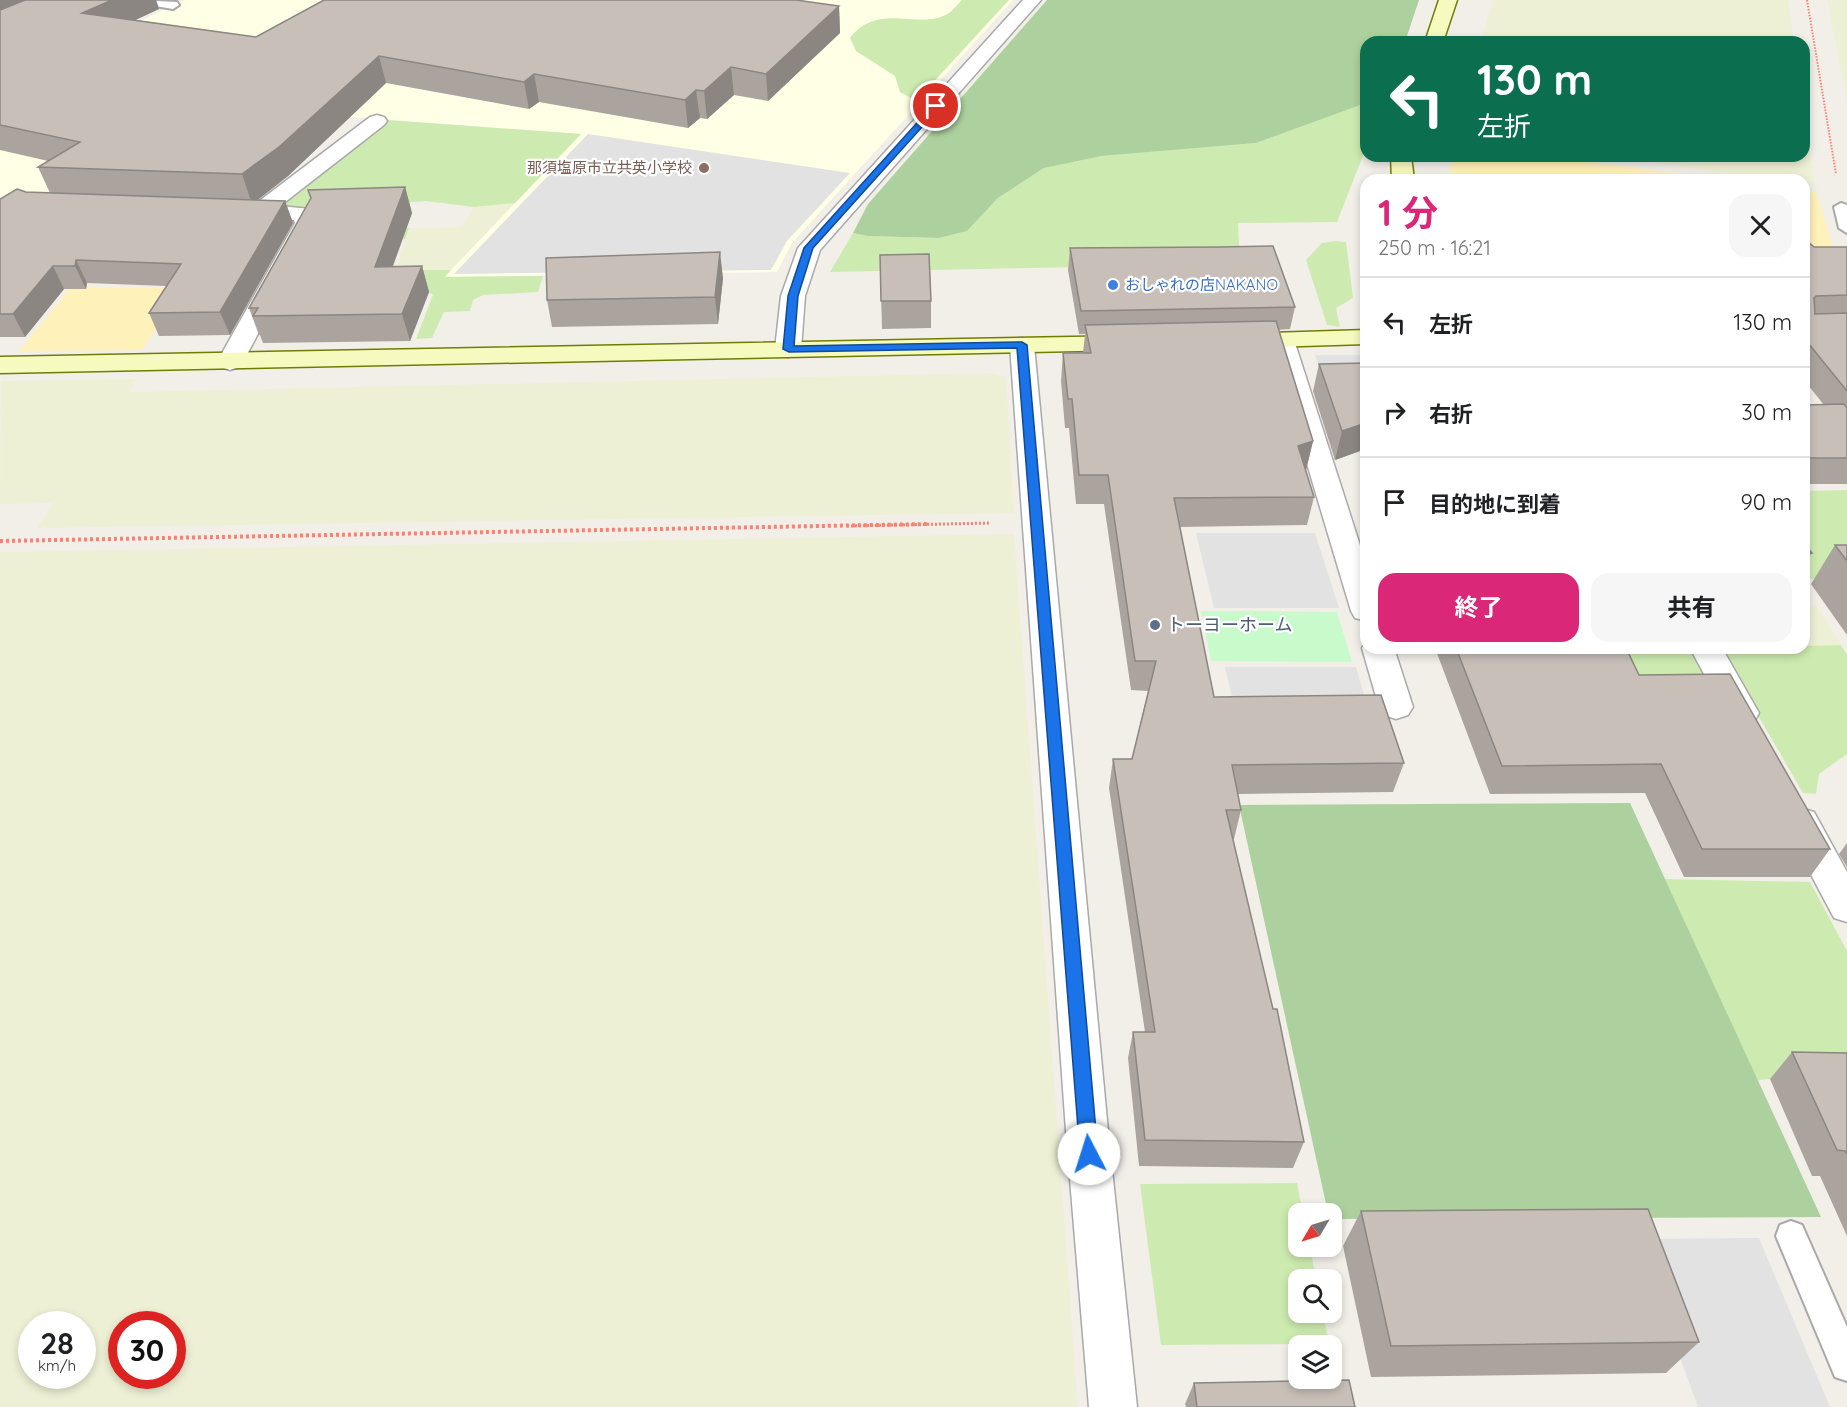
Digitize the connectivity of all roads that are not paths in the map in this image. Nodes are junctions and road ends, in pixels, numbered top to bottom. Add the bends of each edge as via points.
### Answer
1 (143, 0) edge
2 (1032, 0) edge
3 (1448, 0) edge
4 (173, 5) dead end
5 (1436, 36) edge
6 (377, 121) dead end
7 (1841, 207) road end
8 (225, 210) edge
9 (260, 212) junction
10 (1847, 228) edge
11 (1360, 337) edge
12 (1282, 340) junction
13 (1211, 341) edge
14 (1152, 342) edge
15 (1022, 345) junction
16 (789, 349) junction
17 (230, 362) junction
18 (0, 365) edge
19 (1360, 592) edge
20 (1380, 654) edge
21 (1709, 654) edge
22 (1396, 707) dead end
23 (1757, 741) edge
24 (1785, 793) edge
25 (1847, 907) edge
26 (1791, 1236) dead end
27 (1847, 1365) edge
28 (1113, 1407) edge

1 - 4 lane
2 - 16 street via 808,248 793,296
3 - 5 street
6 - 9 street
7 - 10 lane
8 - 9 street
9 - 17 street via 302,214 306,223
11 - 12 street
12 - 13 street
12 - 19 street
14 - 15 street
15 - 16 street
15 - 28 street
16 - 17 street
17 - 18 street
20 - 22 street
21 - 23 street
24 - 25 street
26 - 27 lane

